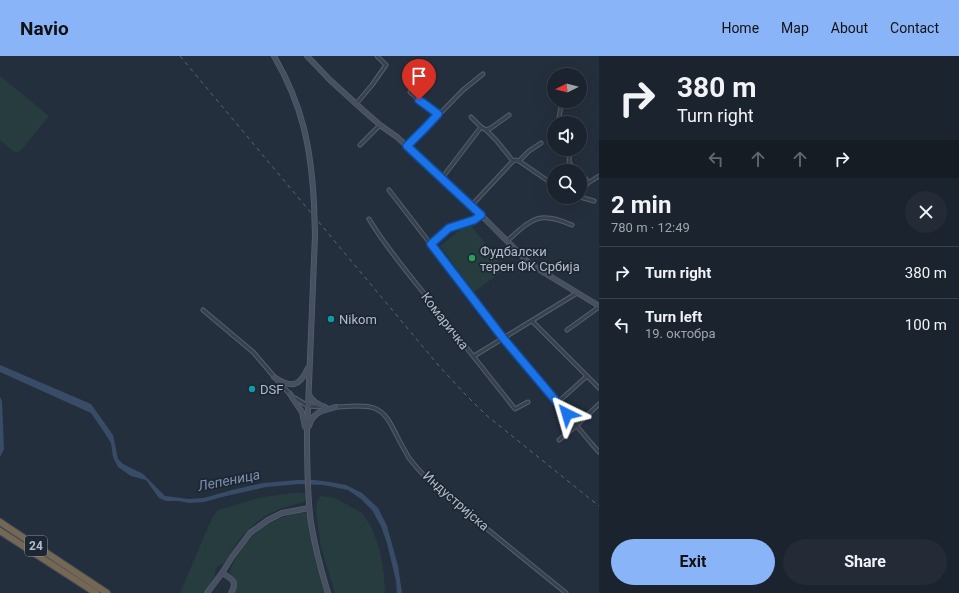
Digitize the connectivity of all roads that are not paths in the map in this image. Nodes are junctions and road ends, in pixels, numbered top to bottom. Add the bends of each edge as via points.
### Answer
1 (274, 56) edge
2 (307, 56) edge
3 (377, 56) edge
4 (483, 74) dead end
5 (410, 92) dead end
6 (356, 104) junction
7 (438, 114) junction
8 (509, 115) dead end
9 (471, 117) dead end
10 (380, 125) junction
11 (481, 127) junction
12 (486, 130) junction
13 (541, 143) dead end
14 (360, 145) dead end
15 (407, 146) junction
16 (513, 161) junction
17 (519, 161) junction
18 (599, 176) edge
19 (442, 178) junction
20 (547, 180) edge
21 (588, 183) edge
22 (389, 190) dead end
23 (587, 199) edge
24 (594, 201) dead end
25 (471, 206) junction
26 (481, 215) junction
27 (369, 219) dead end
28 (572, 225) dead end
29 (507, 241) junction
30 (431, 244) junction
31 (577, 293) junction
32 (599, 306) edge
33 (203, 310) dead end
34 (532, 321) junction
35 (567, 330) dead end
36 (503, 338) junction
37 (474, 356) junction
38 (309, 365) junction
39 (587, 376) junction
40 (274, 377) junction
41 (599, 388) edge
42 (308, 392) junction
43 (290, 394) junction
44 (528, 402) dead end
45 (557, 403) junction
46 (599, 404) edge
47 (308, 406) junction
48 (325, 407) junction
49 (336, 407) junction
50 (576, 426) junction
51 (306, 434) junction
52 (558, 440) dead end
53 (306, 450) junction
54 (599, 452) edge
55 (309, 508) junction
56 (0, 522) edge
57 (0, 530) edge
58 (222, 573) junction
59 (96, 593) edge
60 (107, 593) edge
61 (208, 593) edge
62 (231, 593) edge
63 (328, 593) edge
64 (566, 593) edge

1 - 38 street, bridge via 294,96 310,157 315,235
2 - 6 street
3 - 6 street via 386,66
4 - 7 street
5 - 7 street
6 - 10 street
7 - 15 street
8 - 12 street
9 - 11 street
10 - 14 street
10 - 15 street
11 - 12 street
11 - 19 street
12 - 16 street
13 - 17 street
15 - 19 street
16 - 17 street
16 - 25 street
17 - 20 street
18 - 21 street
19 - 25 street
22 - 30 street
23 - 24 street
25 - 26 street
26 - 29 street
26 - 30 street via 449,228
27 - 37 street, Комаричка via 409,275
28 - 29 street via 558,219 540,218 530,222
29 - 31 street via 530,264
30 - 36 street
31 - 32 street
31 - 34 street
32 - 35 street
33 - 40 street, Индустријска via 253,352
34 - 36 street
34 - 39 street
36 - 37 street
36 - 45 street
37 - 44 street, Комаричка via 515,409
38 - 40 street via 303,378 295,384 284,383
38 - 42 street
39 - 41 street
39 - 45 street
40 - 43 street, Индустријска
42 - 47 street
42 - 48 street via 311,399
43 - 47 street, Индустријска
43 - 53 street via 304,418
45 - 50 street
46 - 50 street
47 - 48 street, Индустријска
47 - 51 street
48 - 49 street, Индустријска
49 - 51 street via 316,414
49 - 64 street, Индустријска via 369,406 383,413 408,456 429,481
50 - 52 street
50 - 54 street
51 - 53 street
53 - 55 street
55 - 58 street via 282,513 250,533
55 - 63 street
56 - 60 highway, 24
57 - 59 highway, 24
58 - 61 street
58 - 62 street via 234,583

